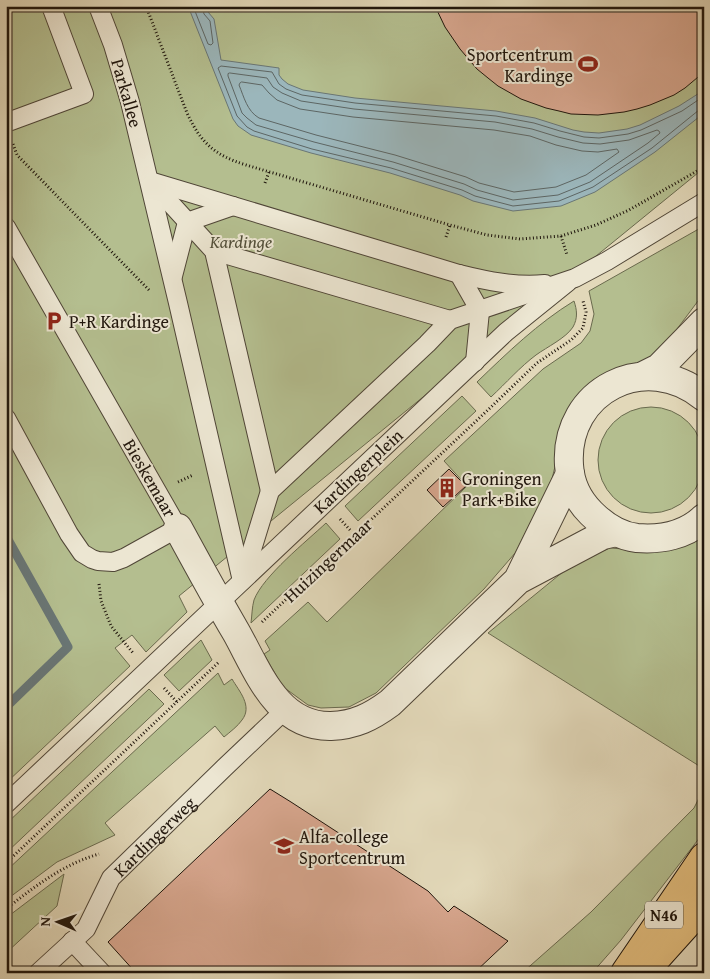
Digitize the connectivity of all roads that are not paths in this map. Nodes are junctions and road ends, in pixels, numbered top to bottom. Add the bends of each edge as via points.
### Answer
1 (51, 6) edge
2 (98, 6) edge
3 (7, 122) edge
4 (150, 181) junction
5 (704, 202) edge
6 (233, 206) junction
7 (187, 222) junction
8 (6, 227) edge
9 (214, 251) junction
10 (459, 274) junction
11 (173, 279) junction
12 (571, 280) junction
13 (480, 311) junction
14 (450, 320) junction
15 (704, 322) edge
16 (475, 362) junction
17 (643, 376) junction
18 (704, 397) edge
19 (6, 418) edge
20 (570, 474) junction
21 (270, 491) junction
22 (704, 518) edge
23 (178, 528) junction
24 (616, 532) junction
25 (518, 580) junction
26 (242, 581) junction
27 (219, 603) junction
28 (285, 710) junction
29 (6, 804) edge
30 (704, 857) edge
31 (704, 902) edge
32 (72, 942) junction
33 (38, 973) edge
34 (102, 973) edge
35 (625, 973) edge
36 (643, 973) edge

1 - 3 lane via 84,94
2 - 4 lane, Parkallee via 122,73
4 - 6 lane
4 - 7 lane
4 - 11 lane
5 - 12 lane
6 - 7 lane
6 - 10 lane
7 - 9 lane
7 - 11 lane
8 - 23 lane, Bieskemaar
9 - 14 lane
9 - 21 lane
10 - 12 lane via 513,284 540,285
10 - 13 lane
11 - 26 lane
12 - 13 lane
12 - 16 lane, Kardingerplein via 506,332
13 - 14 lane
13 - 16 lane
14 - 21 lane, Kardingerplein
15 - 17 street via 659,368
16 - 26 lane, Kardingerplein
17 - 18 street via 679,381
17 - 20 street via 606,388 579,417 568,454
19 - 23 lane, Bieskemaar via 82,553 98,562 113,562
20 - 24 street via 586,508 599,522
20 - 25 street
21 - 26 lane, Kardingerplein
22 - 24 street via 684,532 667,537 650,539
23 - 27 street
24 - 25 street
25 - 28 street via 375,714 358,722 326,726 297,719
26 - 27 lane, Kardingerplein
27 - 28 street via 261,680
27 - 29 lane
28 - 32 lane, Kardingerweg via 112,878 86,929
30 - 35 highway, N46
31 - 36 highway, N46
32 - 33 lane, Kardingerweg
32 - 34 lane

